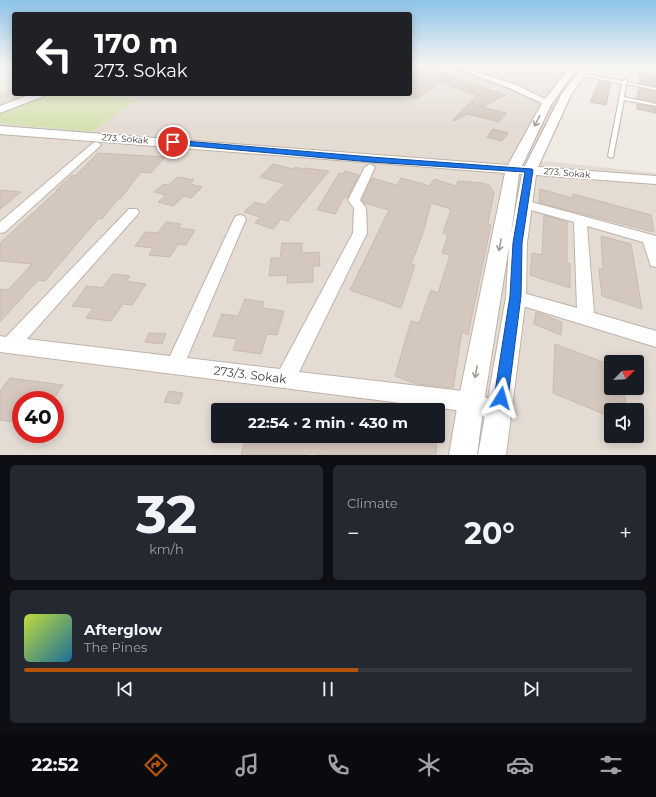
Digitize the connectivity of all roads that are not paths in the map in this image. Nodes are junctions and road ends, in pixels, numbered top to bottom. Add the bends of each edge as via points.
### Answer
1 (515, 87) edge
2 (560, 87) edge
3 (569, 87) edge
4 (625, 87) edge
5 (35, 96) edge
6 (550, 98) junction
7 (622, 98) junction
8 (656, 105) edge
9 (0, 110) edge
10 (0, 130) edge
11 (0, 138) edge
12 (96, 145) junction
13 (611, 156) dead end
14 (370, 167) junction
15 (520, 174) junction
16 (656, 180) edge
17 (656, 189) edge
18 (524, 204) junction
19 (133, 212) dead end
20 (240, 219) dead end
21 (5, 220) edge
22 (580, 221) junction
23 (0, 229) edge
24 (652, 240) edge
25 (656, 262) edge
26 (516, 296) junction
27 (586, 319) junction
28 (656, 339) edge
29 (5, 344) edge
30 (175, 366) junction
31 (285, 379) junction
32 (471, 402) junction
33 (499, 412) junction
34 (462, 455) edge
35 (492, 455) edge

1 - 6 street
2 - 6 street
3 - 15 street
4 - 7 lane
5 - 9 street
6 -> 15 street
7 - 8 lane
7 - 13 lane
10 - 15 street, 273. Sokak
11 - 12 street, 273. Sokak
12 - 14 street, 273. Sokak
12 - 21 street
14 - 15 street, 273. Sokak
14 - 31 street via 354,200 360,208 360,233
15 - 16 street, 273. Sokak
15 - 17 street, 273. Sokak
15 - 18 street
15 -> 32 street via 509,197
18 - 22 street
18 - 26 street via 518,243
19 - 29 street
20 - 30 street
21 - 23 street
22 - 24 street
22 - 27 street
24 - 25 street
26 - 27 street
26 - 33 street
27 - 28 street
29 - 30 street, 273/3. Sokak
30 - 31 street, 273/3. Sokak
31 - 32 street, 273/3. Sokak
32 - 33 street, 273/3. Sokak
32 - 34 street
33 - 35 street

